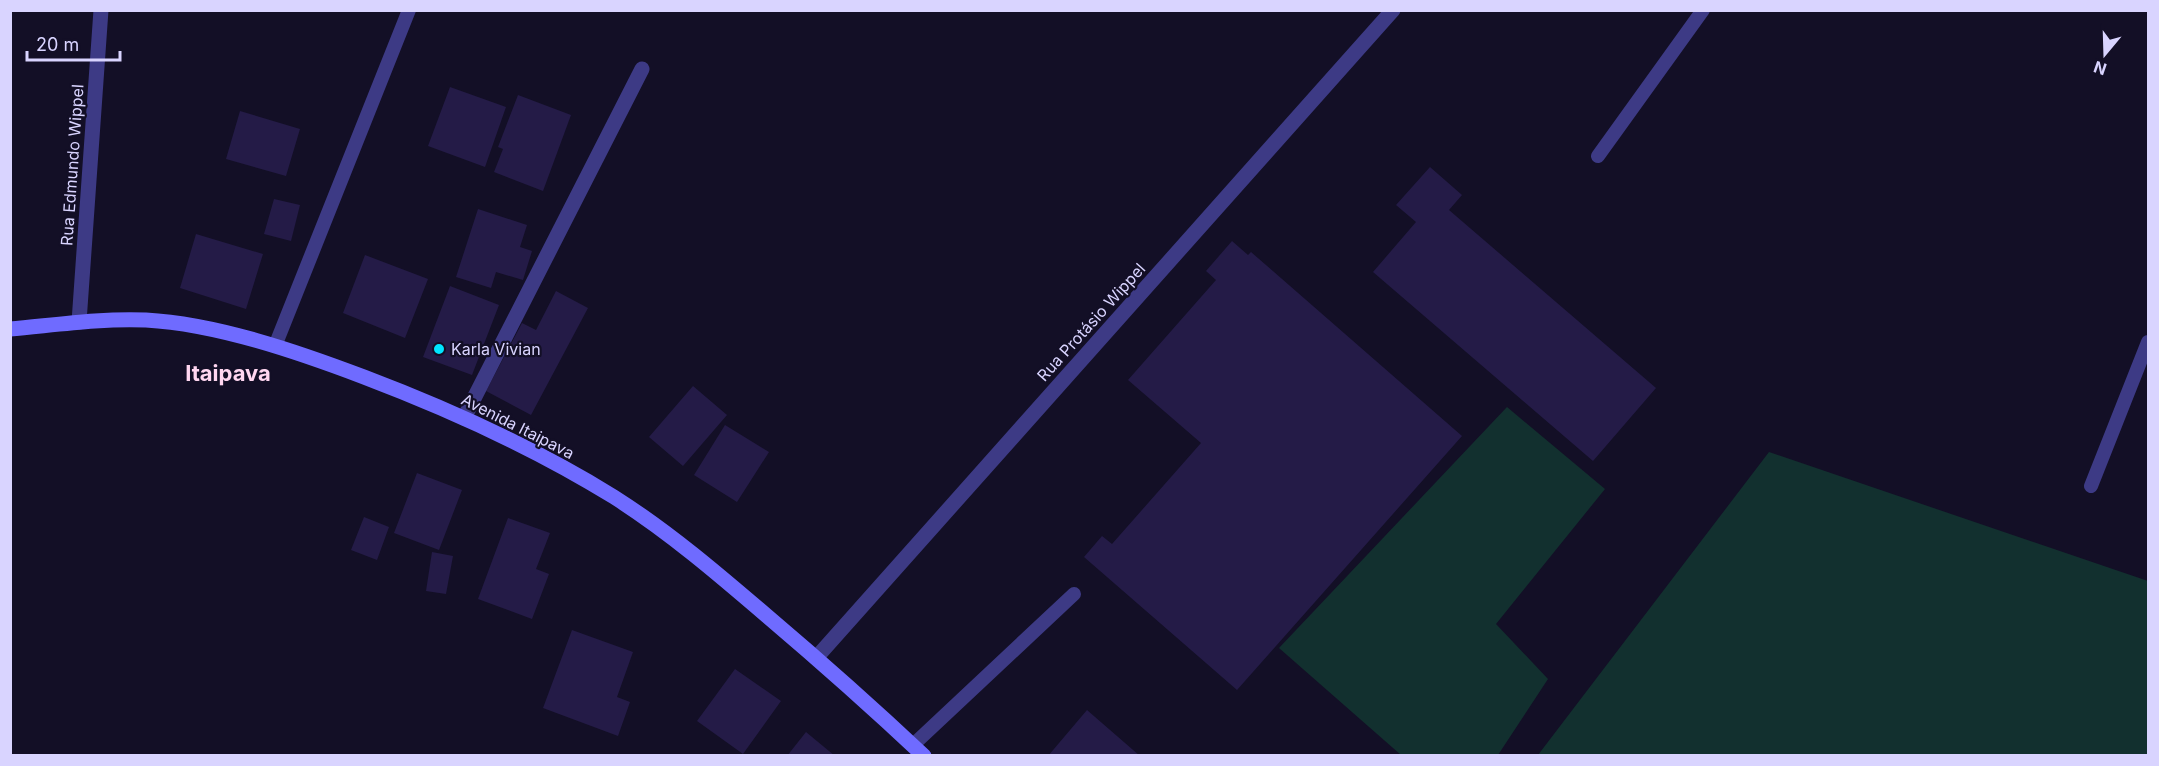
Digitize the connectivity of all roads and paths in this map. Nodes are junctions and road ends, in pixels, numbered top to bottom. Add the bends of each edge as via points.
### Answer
1 (101, 10) edge
2 (409, 10) edge
3 (1393, 10) edge
4 (1703, 10) edge
5 (642, 69) dead end
6 (1598, 156) dead end
7 (79, 322) junction
8 (10, 329) edge
9 (2148, 342) edge
10 (275, 346) junction
11 (464, 418) junction
12 (2091, 486) dead end
13 (1074, 594) dead end
14 (816, 658) junction
15 (919, 750) edge

1 - 7 street, Rua Edmundo Wippel
2 - 10 lane
3 - 14 street, Rua Protásio Wippel
4 - 6 lane
5 - 11 street
7 - 8 street, Avenida Itaipava
7 - 10 street, Avenida Itaipava via 147,320
9 - 12 lane
10 - 11 street, Avenida Itaipava via 384,384
11 - 14 street, Avenida Itaipava via 552,461 615,498 673,538
13 - 15 lane
14 - 15 street, Avenida Itaipava

